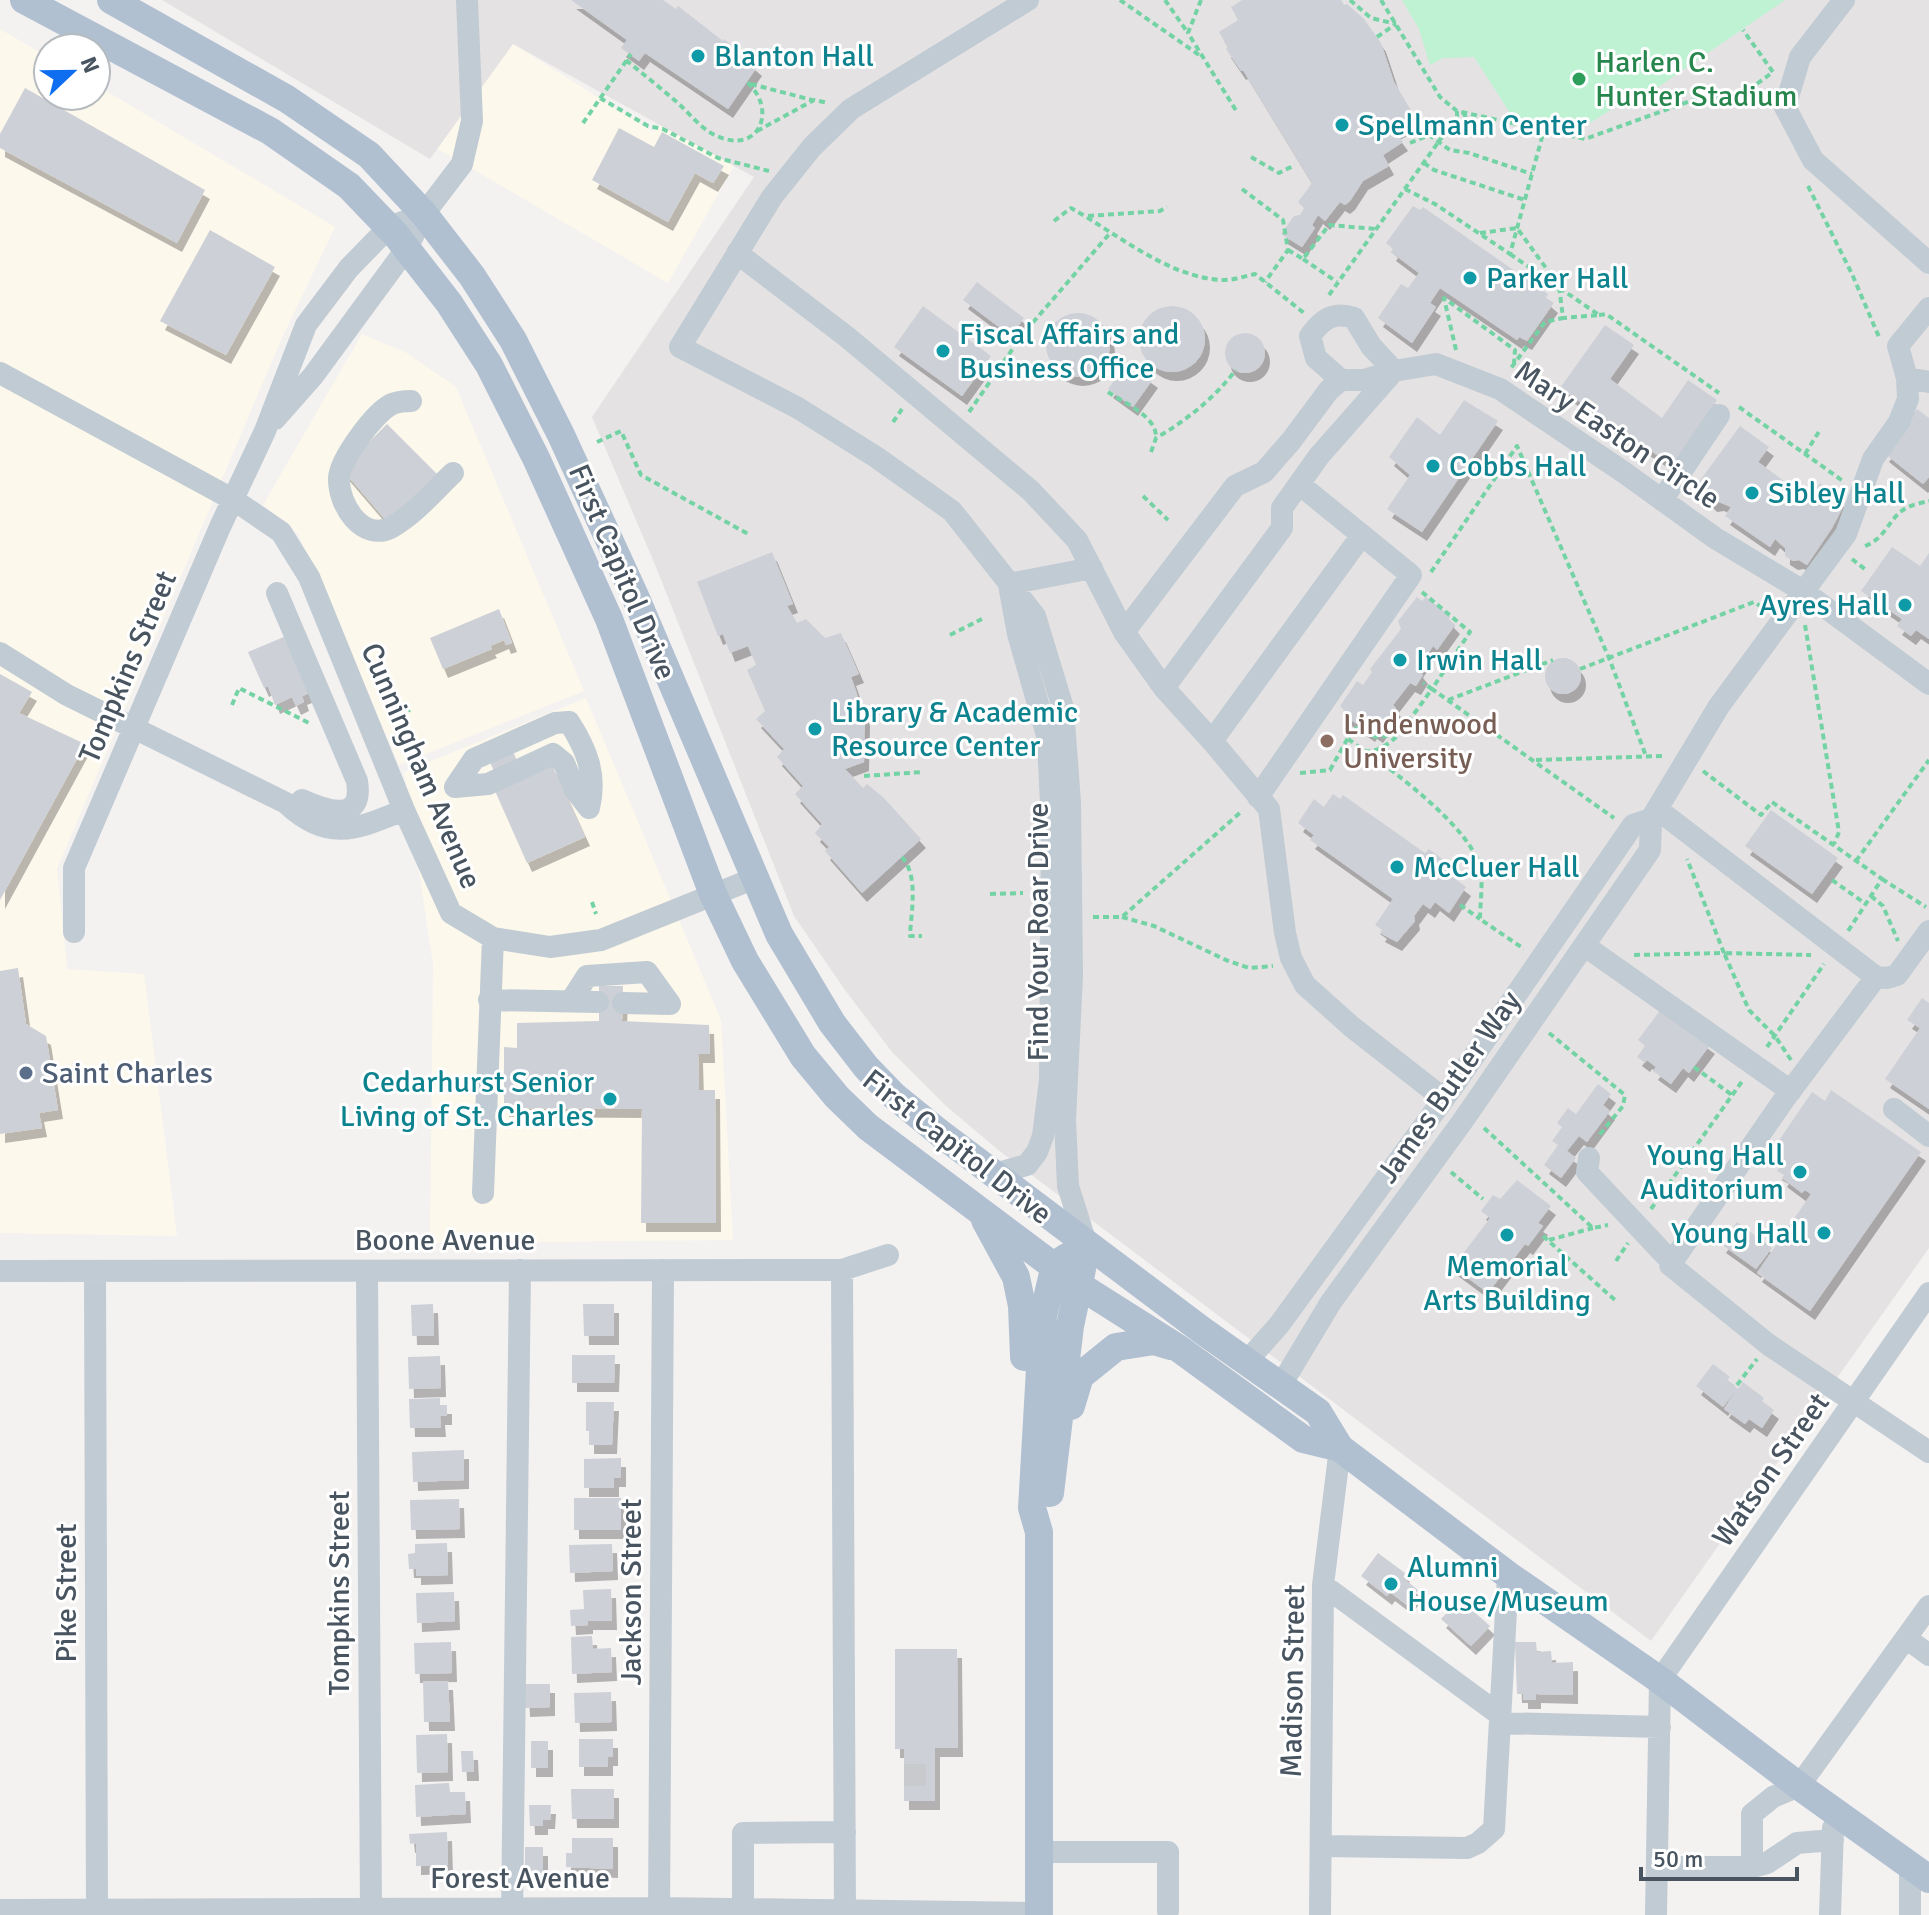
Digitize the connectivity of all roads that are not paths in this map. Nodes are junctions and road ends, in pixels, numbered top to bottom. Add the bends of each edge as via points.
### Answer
1 (24, 0) edge
2 (111, 0) edge
3 (467, 0) edge
4 (1028, 0) edge
5 (1844, 0) edge
6 (424, 214) junction
7 (398, 238) junction
8 (737, 253) junction
9 (1929, 263) edge
10 (1929, 308) edge
11 (1394, 371) junction
12 (0, 373) edge
13 (1341, 380) junction
14 (1918, 380) edge
15 (411, 401) dead end
16 (1719, 415) dead end
17 (265, 431) junction
18 (453, 473) dead end
19 (1299, 484) junction
20 (234, 500) junction
21 (1662, 500) junction
22 (1362, 535) junction
23 (1092, 568) junction
24 (1009, 584) junction
25 (1803, 591) junction
26 (277, 593) dead end
27 (1124, 632) junction
28 (0, 653) edge
29 (1929, 684) edge
30 (1164, 688) junction
31 (135, 727) junction
32 (1212, 741) junction
33 (455, 787) joint
34 (286, 793) dead end
35 (1258, 797) junction
36 (404, 810) junction
37 (1646, 819) junction
38 (755, 878) junction
39 (713, 894) junction
40 (1929, 931) edge
41 (74, 932) dead end
42 (493, 938) junction
43 (1591, 951) junction
44 (1876, 977) junction
45 (489, 1000) junction
46 (571, 1001) junction
47 (598, 1002) dead end
48 (623, 1003) dead end
49 (1791, 1091) junction
50 (1444, 1099) junction
51 (1894, 1109) dead end
52 (1929, 1136) edge
53 (1589, 1158) road end
54 (994, 1174) junction
55 (483, 1193) dead end
56 (979, 1208) junction
57 (1086, 1243) junction
58 (888, 1255) dead end
59 (1665, 1255) dead end
60 (1055, 1265) junction
61 (520, 1270) junction
62 (663, 1270) junction
63 (842, 1270) junction
64 (0, 1271) edge
65 (95, 1271) junction
66 (367, 1271) junction
67 (1080, 1286) junction
68 (1929, 1293) edge
69 (1178, 1348) junction
70 (1247, 1361) junction
71 (1281, 1385) junction
72 (1856, 1401) junction
73 (1340, 1448) junction
74 (1929, 1452) edge
75 (1052, 1473) junction
76 (1035, 1520) junction
77 (1508, 1575) junction
78 (1323, 1585) junction
79 (1929, 1606) edge
80 (1906, 1638) junction
81 (1929, 1655) edge
82 (1660, 1680) junction
83 (1500, 1719) junction
84 (1660, 1727) junction
85 (1799, 1786) junction
86 (1834, 1811) junction
87 (845, 1832) junction
88 (1833, 1840) junction
89 (1321, 1846) junction
90 (1039, 1852) junction
91 (1657, 1867) junction
92 (1752, 1867) junction
93 (1922, 1869) edge
94 (0, 1910) edge
95 (743, 1910) junction
96 (1168, 1911) dead end
97 (371, 1912) edge
98 (512, 1912) edge
99 (659, 1912) edge
100 (97, 1913) edge
101 (845, 1913) edge
102 (1039, 1914) edge
103 (1320, 1915) edge
104 (1656, 1915) edge
105 (1830, 1915) edge
106 (1910, 1915) edge

1 - 7 main road, First Capitol Drive via 270,131 349,186
2 - 6 main road, First Capitol Drive via 334,131 369,155
3 - 6 street via 469,140 462,164
4 - 8 street, Find Your Roar Drive via 851,109 772,197
5 - 9 street via 1800,57 1785,107 1813,160
6 - 7 street, Tompkins Street
6 - 38 main road, First Capitol Drive via 513,340 561,435
7 - 17 street, Tompkins Street via 313,376
7 - 17 street, Tompkins Street via 349,268 306,325
7 - 39 main road, First Capitol Drive via 489,365 536,458 609,619
8 - 23 street via 1031,491 1077,540
8 - 24 street, Find Your Roar Drive via 680,347 798,408 952,511
10 - 14 street, James Butler Way via 1898,346
11 - 13 street, Mary Easton Circle
11 - 13 street via 1354,318 1330,316 1310,336 1316,358
11 - 19 street
11 - 21 street, Mary Easton Circle via 1436,364 1500,389
12 - 20 street, Cunningham Avenue
13 - 27 street via 1264,472 1235,486
14 - 25 street, James Butler Way via 1899,422 1873,459 1846,534
15 - 18 street via 393,403 378,415 346,457 339,477 353,520 371,530 390,529
16 - 21 street
17 - 20 street, Tompkins Street
19 - 22 street
19 - 30 street via 1282,508 1282,528
20 - 31 street, Tompkins Street
20 - 36 street, Cunningham Avenue via 281,532 309,577
21 - 25 street, Mary Easton Circle
22 - 32 street
22 - 35 street via 1411,575 1413,585
23 - 24 street
23 - 27 street
24 - 54 street, Find Your Roar Drive via 1048,739 1050,1067 1037,1152 1027,1165
24 - 57 street, Find Your Roar Drive via 1035,616 1063,708 1072,976 1065,1120 1071,1199
25 - 29 street, Mary Easton Circle
25 - 37 street, James Butler Way
26 - 34 street via 359,793 344,811 326,811
27 - 30 street
28 - 31 street via 67,695
30 - 32 street
31 - 36 street via 286,803 300,816 341,830 359,829
31 - 41 street, Tompkins Street via 74,868
32 - 35 street
33 - 33 street via 474,759 555,723 569,722 593,773 594,788 589,808 564,763 553,754 488,784
35 - 50 street via 1269,809 1285,933 1305,985
36 - 42 street, Cunningham Avenue via 451,913
37 - 43 street, James Butler Way via 1650,850
37 - 44 street
37 - 50 street, James Butler Way
38 - 39 street, Cunningham Avenue
38 - 54 main road, First Capitol Drive via 786,947 866,1067 893,1095
39 - 42 street, Cunningham Avenue via 601,940 550,947
39 - 56 main road, First Capitol Drive via 745,961 803,1056 837,1097 868,1127
40 - 44 street via 1897,975
42 - 45 street
43 - 49 street
43 - 71 street, James Butler Way via 1533,1020 1331,1302
44 - 49 street
45 - 46 street
45 - 55 street
46 - 47 street
46 - 48 street via 587,976 647,972 670,1004
49 - 72 street via 1670,1265 1769,1345
50 - 70 street, James Butler Way
51 - 52 street
53 - 59 street via 1587,1172
54 - 57 main road, First Capitol Drive
56 - 60 main road, First Capitol Drive
56 - 76 main road via 1016,1277 1022,1306 1021,1469
57 - 60 main road, First Capitol Drive
57 - 67 main road, First Capitol Drive
57 - 70 main road
58 - 63 street, Boone Avenue
60 - 67 main road, First Capitol Drive
60 - 76 main road, First Capitol Drive via 1043,1316
61 - 62 street, Boone Avenue
61 - 66 street, Boone Avenue
61 - 98 street
62 - 63 street, Boone Avenue
62 - 99 street, Jackson Street
63 - 87 street
64 - 65 street, Boone Avenue
65 - 66 street, Boone Avenue
65 - 100 street, Pike Street
66 - 97 street, Tompkins Street
67 - 69 main road
67 - 75 main road, First Capitol Drive
68 - 72 street, Watson Street
69 - 73 main road via 1303,1439
69 - 75 main road via 1154,1341 1116,1347 1080,1376
70 - 71 main road
71 - 73 main road via 1318,1412
72 - 74 street
72 - 82 street, Watson Street
73 - 77 main road
73 - 78 street, Madison Street
75 - 76 main road, First Capitol Drive via 1048,1509
76 - 90 main road, First Capitol Drive
77 - 82 main road
77 - 83 street
78 - 83 street
78 - 89 street, Madison Street
79 - 80 street
80 - 81 street
80 - 85 street
82 - 84 street
82 - 85 main road
83 - 84 street
83 - 89 street via 1494,1829 1478,1843 1467,1848
84 - 91 street
85 - 86 main road
85 - 92 street via 1752,1814
86 - 88 street
86 - 93 main road
87 - 95 street via 743,1833
87 - 101 street
88 - 92 street via 1797,1843
88 - 105 street
89 - 103 street, Madison Street
90 - 96 street via 1168,1852
90 - 102 main road, First Capitol Drive
91 - 92 street
91 - 104 street
93 - 106 street
94 - 100 street, Forest Avenue
95 - 99 street, Forest Avenue
95 - 101 street, Forest Avenue
97 - 98 street, Forest Avenue
97 - 100 street, Forest Avenue
98 - 99 street, Forest Avenue
101 - 102 street, Forest Avenue

